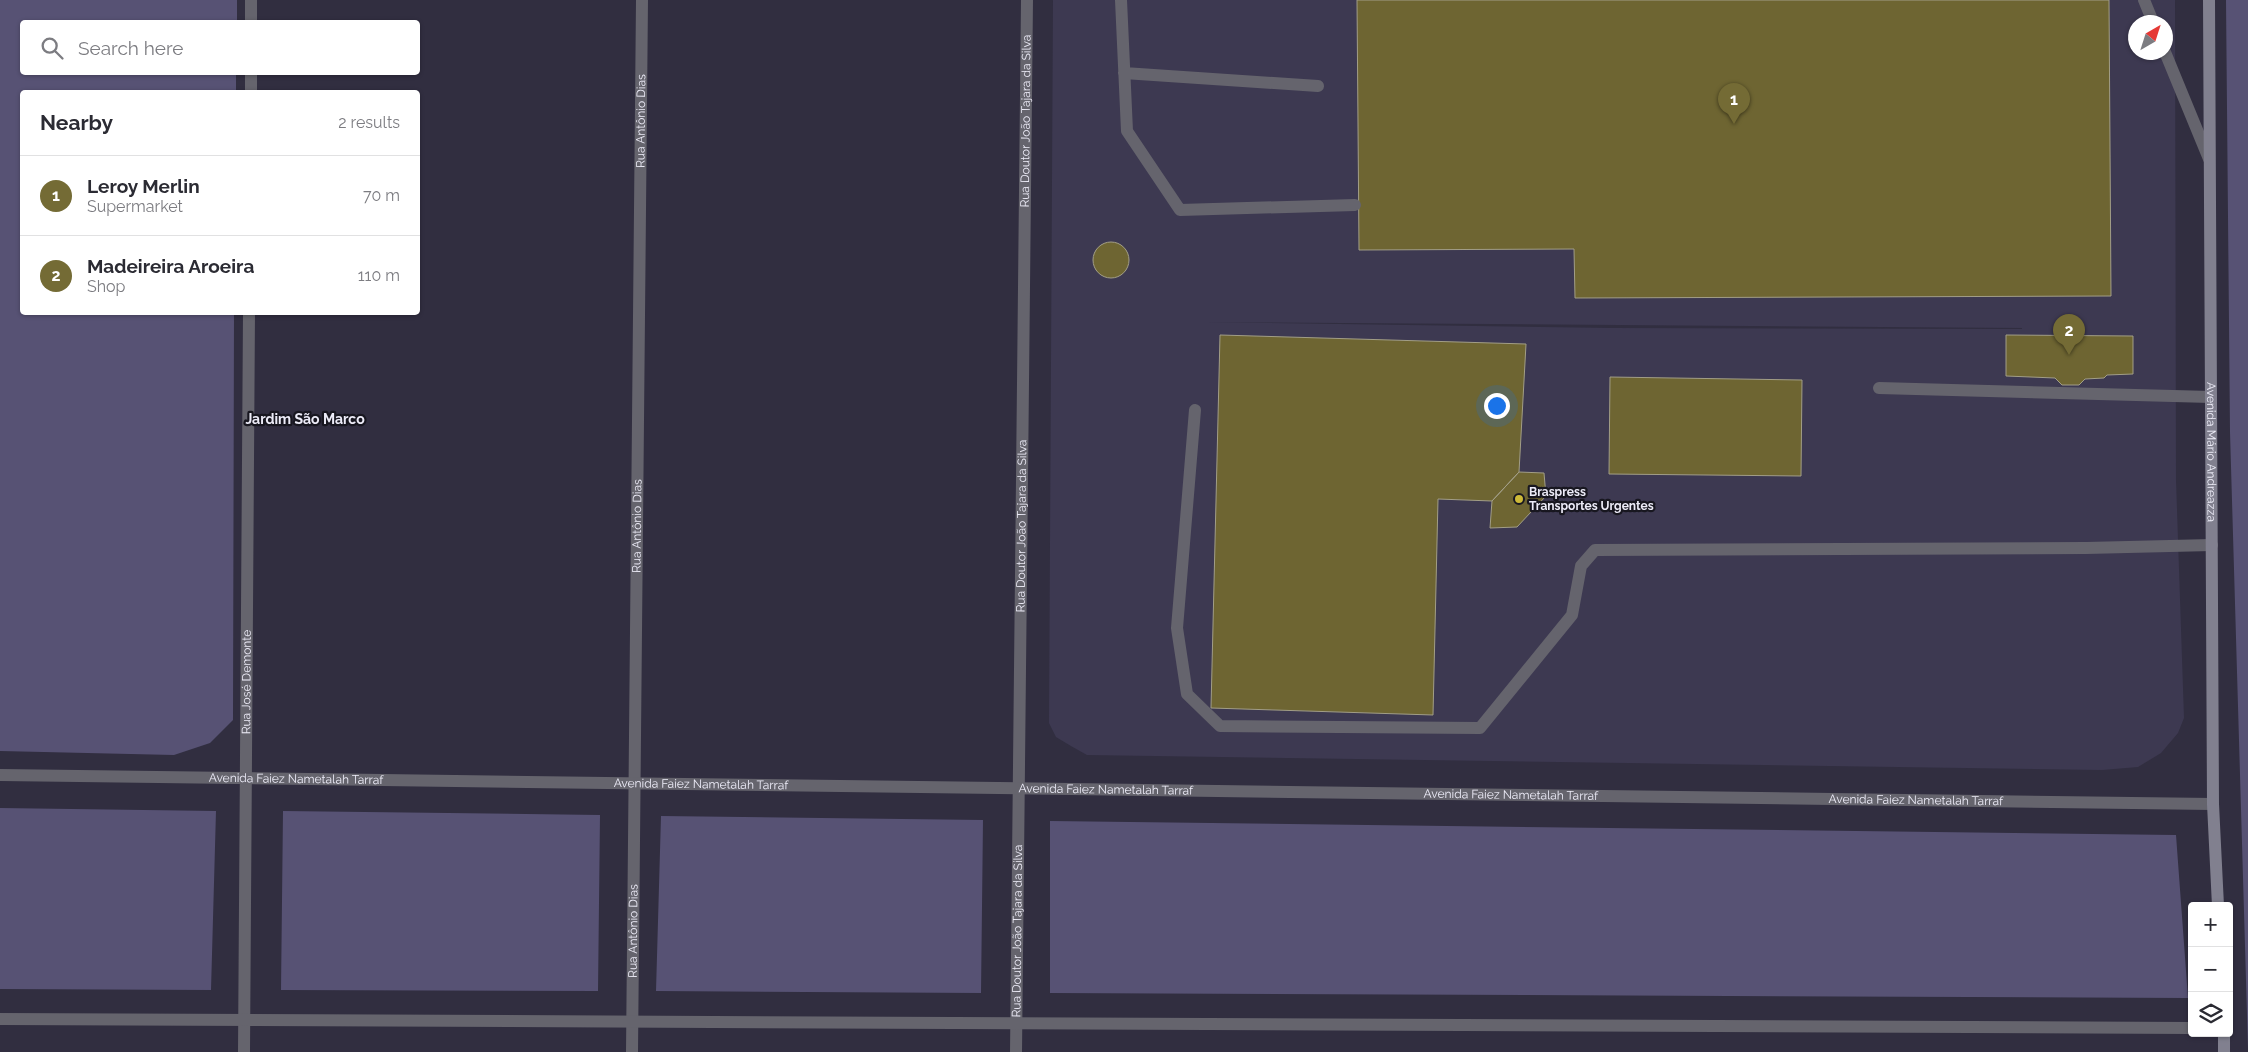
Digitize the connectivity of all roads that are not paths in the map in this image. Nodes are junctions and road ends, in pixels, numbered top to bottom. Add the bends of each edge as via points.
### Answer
1 (251, 0) edge
2 (642, 0) edge
3 (1027, 0) edge
4 (1121, 0) edge
5 (2144, 0) edge
6 (2209, 0) edge
7 (2149, 15) edge
8 (251, 20) edge
9 (2168, 60) edge
10 (1124, 73) junction
11 (251, 75) edge
12 (1318, 86) dead end
13 (251, 90) edge
14 (2210, 160) junction
15 (1355, 205) dead end
16 (249, 315) edge
17 (1878, 388) dead end
18 (2211, 397) junction
19 (1195, 410) dead end
20 (2212, 546) junction
21 (0, 775) edge
22 (246, 778) junction
23 (634, 783) junction
24 (1018, 788) junction
25 (2213, 804) junction
26 (2218, 902) edge
27 (0, 1019) edge
28 (244, 1020) junction
29 (632, 1022) junction
30 (1017, 1023) junction
31 (2188, 1028) edge
32 (2224, 1037) edge
33 (244, 1052) edge
34 (632, 1052) edge
35 (1016, 1052) edge
36 (2224, 1052) edge

1 - 8 street
2 - 23 street, Rua Antônio Dias
3 - 24 street, Rua Doutor João Tajara da Silva
4 - 10 street
5 - 7 street
6 - 14 main road, Avenida Mário Andreazza
9 - 14 street
10 - 12 street
10 - 15 street via 1127,132 1180,210
11 - 13 street
14 - 18 main road, Avenida Mário Andreazza
16 - 22 street, Rua José Demonte
17 - 18 street
18 - 20 main road, Avenida Mário Andreazza
19 - 20 street via 1177,628 1187,694 1220,726 1480,728 1572,615 1581,566 1595,550
20 - 25 main road, Avenida Mário Andreazza
21 - 22 street, Avenida Faiez Nametalah Tarraf
22 - 23 street, Avenida Faiez Nametalah Tarraf
22 - 28 street, Rua José Demonte
23 - 24 street, Avenida Faiez Nametalah Tarraf
23 - 29 street, Rua Antônio Dias
24 - 25 street, Avenida Faiez Nametalah Tarraf
24 - 30 street, Rua Doutor João Tajara da Silva
25 - 26 main road, Avenida Mário Andreazza
27 - 28 street
28 - 29 street
28 - 33 street, Rua José Demonte
29 - 30 street
29 - 34 street, Rua Antônio Dias
30 - 31 street
30 - 35 street, Rua Doutor João Tajara da Silva
32 - 36 main road

